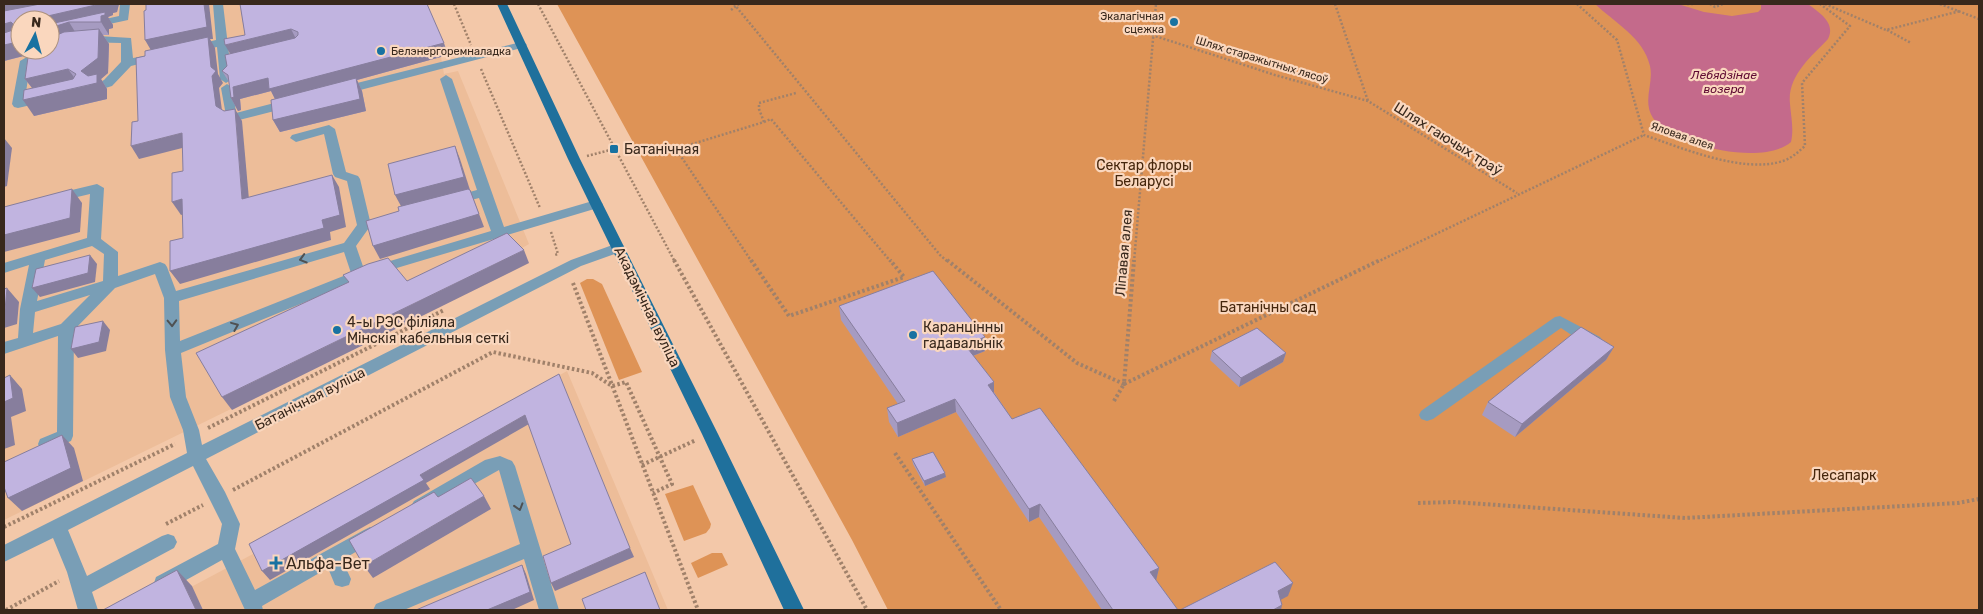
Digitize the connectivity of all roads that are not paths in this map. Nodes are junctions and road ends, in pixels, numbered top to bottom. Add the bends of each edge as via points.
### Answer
1 (125, 4) edge
2 (218, 4) edge
3 (502, 4) edge
4 (78, 28) edge
5 (222, 42) junction
6 (521, 44) junction
7 (60, 45) edge
8 (184, 50) edge
9 (165, 55) edge
10 (29, 60) edge
11 (127, 63) junction
12 (446, 80) dead end
13 (99, 86) edge
14 (327, 94) edge
15 (53, 96) edge
16 (298, 101) edge
17 (296, 138) dead end
18 (484, 192) junction
19 (41, 202) edge
20 (438, 204) edge
21 (596, 204) junction
22 (499, 233) junction
23 (94, 241) junction
24 (349, 246) junction
25 (618, 248) junction
26 (38, 257) junction
27 (4, 268) edge
28 (359, 275) junction
29 (110, 284) junction
30 (172, 298) junction
31 (28, 309) junction
32 (66, 328) junction
33 (25, 341) junction
34 (1599, 343) edge
35 (4, 348) edge
36 (173, 350) junction
37 (1428, 415) dead end
38 (30, 451) edge
39 (196, 456) junction
40 (407, 513) edge
41 (57, 527) junction
42 (382, 528) edge
43 (164, 535) road end
44 (531, 548) junction
45 (226, 549) junction
46 (4, 554) edge
47 (331, 556) junction
48 (342, 579) dead end
49 (79, 580) junction
50 (162, 584) edge
51 (253, 606) edge
52 (88, 610) edge
53 (383, 610) edge
54 (549, 610) edge
55 (794, 610) edge

1 - 4 street via 124,18
2 - 5 street
3 - 6 main road, Акадэмічная вуліца
5 - 8 street
5 - 16 street via 230,63 226,84 231,118
6 - 14 street
6 - 21 main road, Акадэмічная вуліца
7 - 11 street via 105,39 127,40
9 - 11 street
10 - 15 street via 24,63 18,104
11 - 13 street via 108,83
12 - 18 street
17 - 24 street via 330,129 340,174 353,179 369,223
18 - 20 street
18 - 22 street
19 - 23 street via 97,188
21 - 22 street
21 - 25 main road, Акадэмічная вуліца
22 - 28 street
23 - 26 street
23 - 29 street via 111,252
24 - 28 street
24 -> 30 street
25 - 39 street, Батанічная вуліца via 576,263
25 - 55 main road, Акадэмічная вуліца
26 - 27 street
26 - 31 street
36 -> 28 street
29 - 30 street via 160,267
29 - 31 street
29 - 32 street
30 -> 36 street
31 - 33 street
32 - 33 street
32 - 38 street via 65,436
33 - 35 street
34 - 37 street via 1560,320
36 - 39 street via 178,397
39 - 41 street, Батанічная вуліца
39 - 45 street via 231,524
40 -> 44 street via 491,465 500,463 506,466
41 - 46 street, Батанічная вуліца
41 - 49 street
42 - 47 street
43 - 49 street
44 - 53 street
44 - 54 street
45 - 50 street
45 - 51 street
47 - 48 street
47 - 51 street
49 - 52 street

